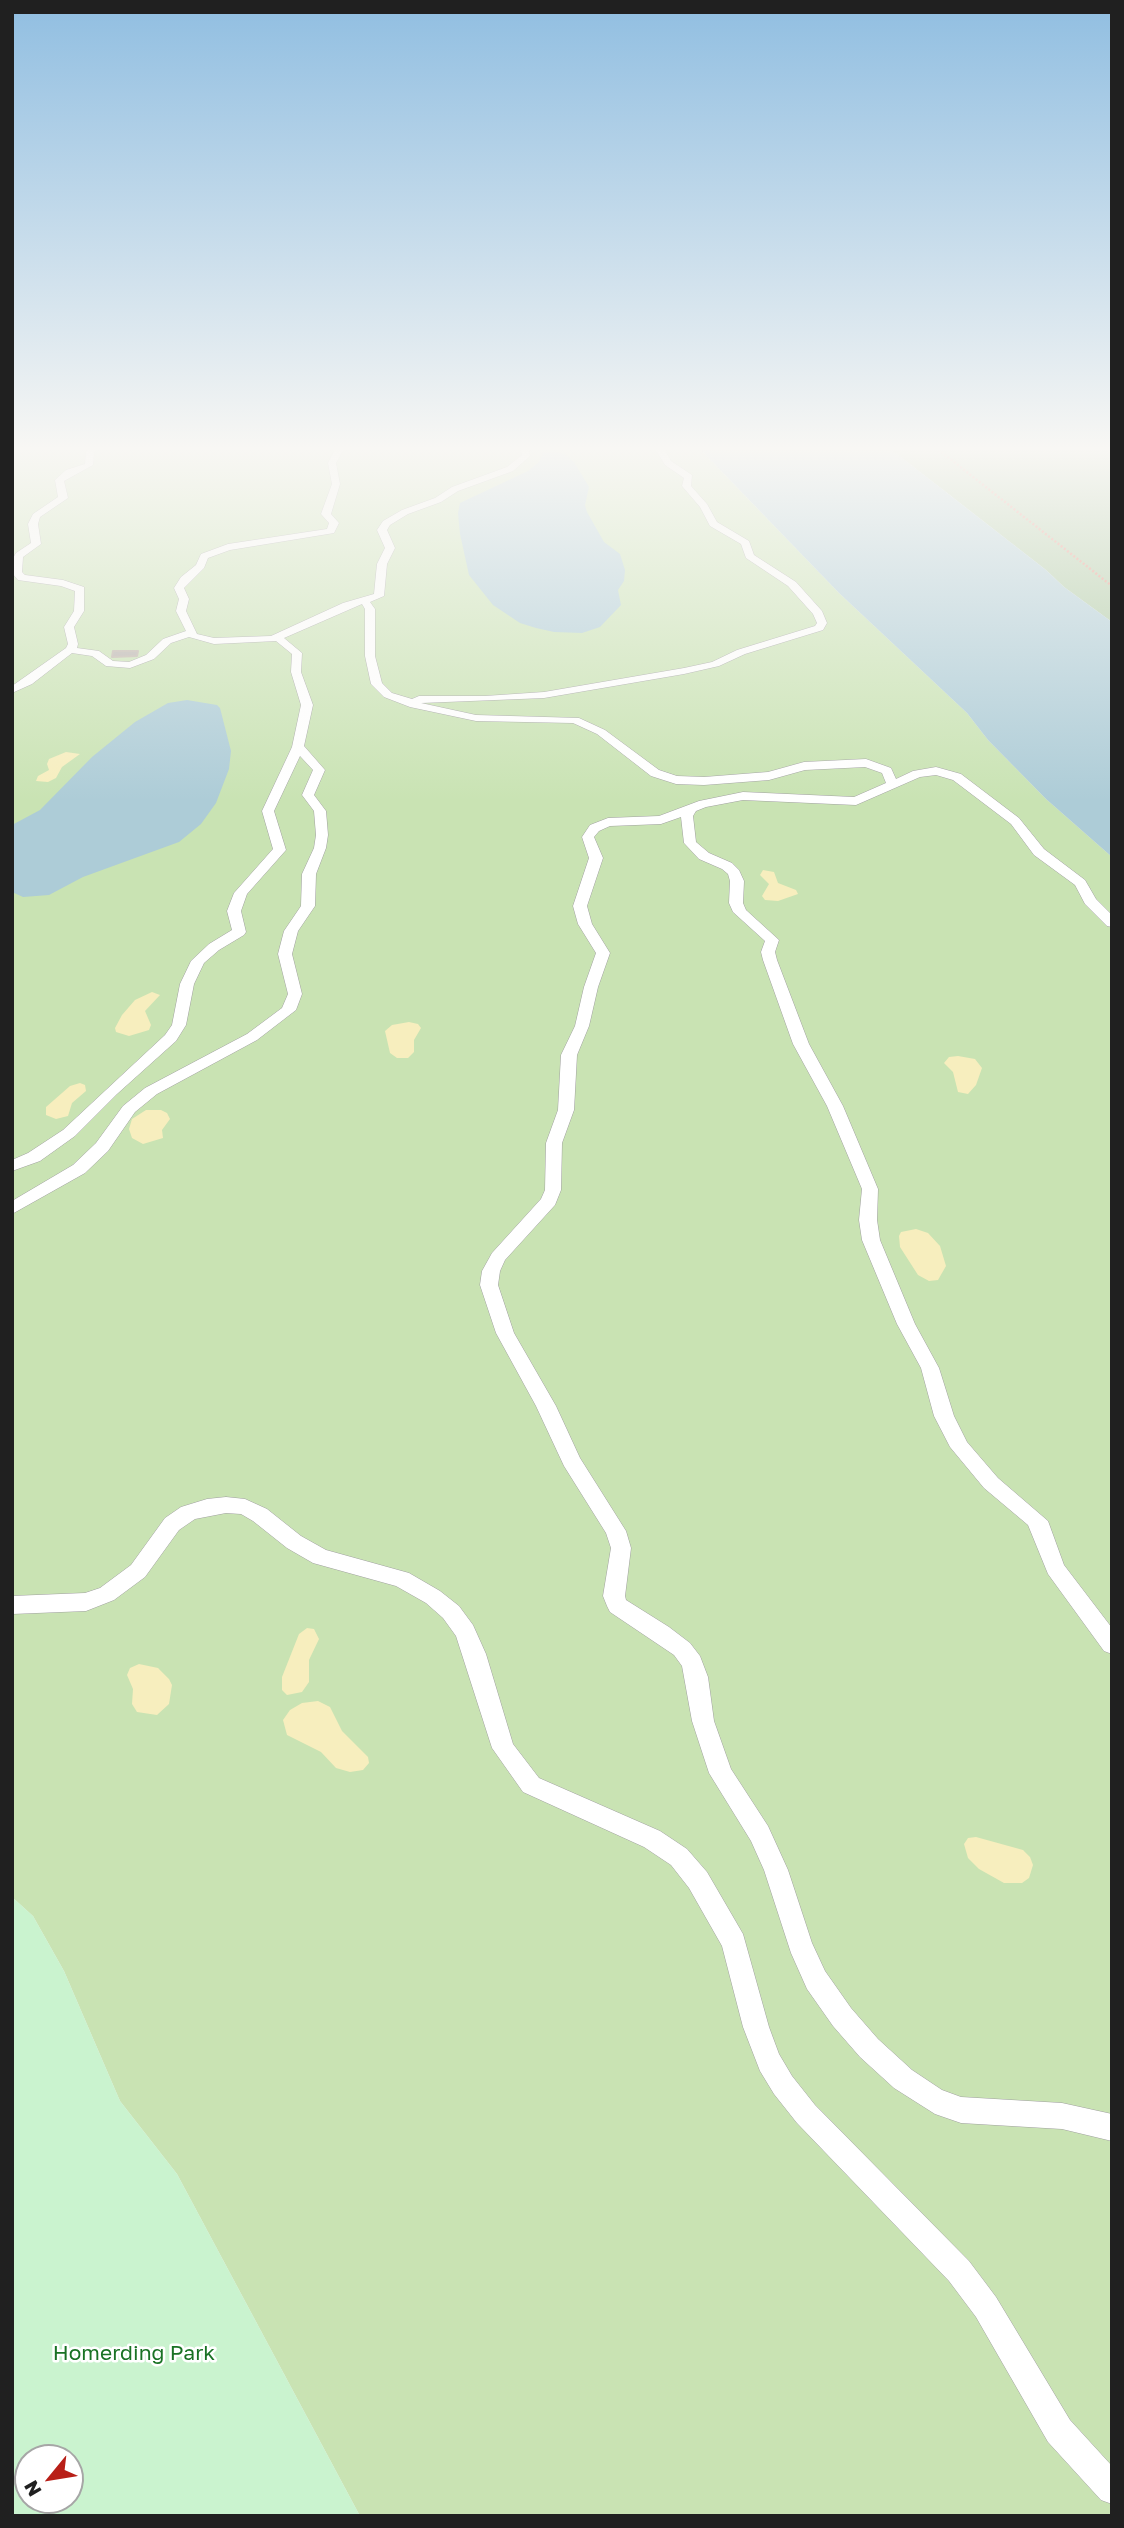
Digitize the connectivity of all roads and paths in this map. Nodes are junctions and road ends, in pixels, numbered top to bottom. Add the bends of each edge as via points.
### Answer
1 (17, 565) edge
2 (201, 565) edge
3 (382, 565) edge
4 (763, 565) edge
5 (1085, 565) edge
6 (1112, 586) edge
7 (364, 600) junction
8 (191, 633) junction
9 (278, 638) junction
10 (70, 650) junction
11 (12, 690) edge
12 (413, 703) junction
13 (299, 747) junction
14 (893, 785) junction
15 (691, 808) junction
16 (1112, 923) edge
17 (12, 1167) edge
18 (12, 1209) edge
19 (12, 1605) edge
20 (1112, 1645) edge
21 (1112, 2128) edge
22 (1112, 2488) edge

1 - 10 lane via 22,578 71,585 82,592 79,611 69,627
2 - 8 lane via 179,589 184,599 181,611
3 - 7 lane via 381,593
4 - 12 lane via 792,584 818,613 820,628 684,671 544,695 419,699
5 - 6 path
7 - 9 lane
7 - 12 lane via 370,609 370,656 377,684 388,695
8 - 9 lane via 214,641
8 - 10 lane via 167,641 150,657 130,665 110,664 95,653
9 - 13 lane via 297,653 296,672 307,705
10 - 11 lane
12 - 14 lane via 477,718 575,720 601,732 655,773 676,780 769,776 804,766 866,763 887,771
13 - 17 lane via 268,811 280,850 241,893 234,911 239,932 198,961 171,1038 69,1133
13 - 18 lane via 319,770 308,795 320,811 322,835 309,874 308,906 286,947 295,994 289,1010 252,1037 151,1091 129,1110 87,1163
14 - 15 lane via 856,801 754,795
14 - 16 lane via 927,771 957,776 1015,821 1039,852 1080,883
15 - 20 lane via 687,833 691,843 734,873 740,912 772,940 770,960 801,1044 835,1106 870,1189 871,1240 930,1368 944,1416 960,1447 991,1483 1041,1527 1055,1568
15 - 21 lane via 661,820 608,822 594,828 588,837 596,858 581,897 581,914 603,953 569,1055 566,1110 554,1143 553,1190 549,1201 498,1257 489,1285 492,1302 571,1461 616,1531 621,1548 614,1596 618,1606 671,1641 692,1662 703,1721 721,1773 760,1834 800,1945 816,1980 842,2017 903,2079 935,2101 961,2110 1062,2116
19 - 22 lane via 86,1602 107,1594 138,1571 172,1524 188,1513 226,1505 260,1515 320,1557 402,1579 433,1597 465,1631 503,1748 531,1785 652,1839 678,1857 698,1880 734,1942 756,2027 783,2085 959,2270 1059,2431

